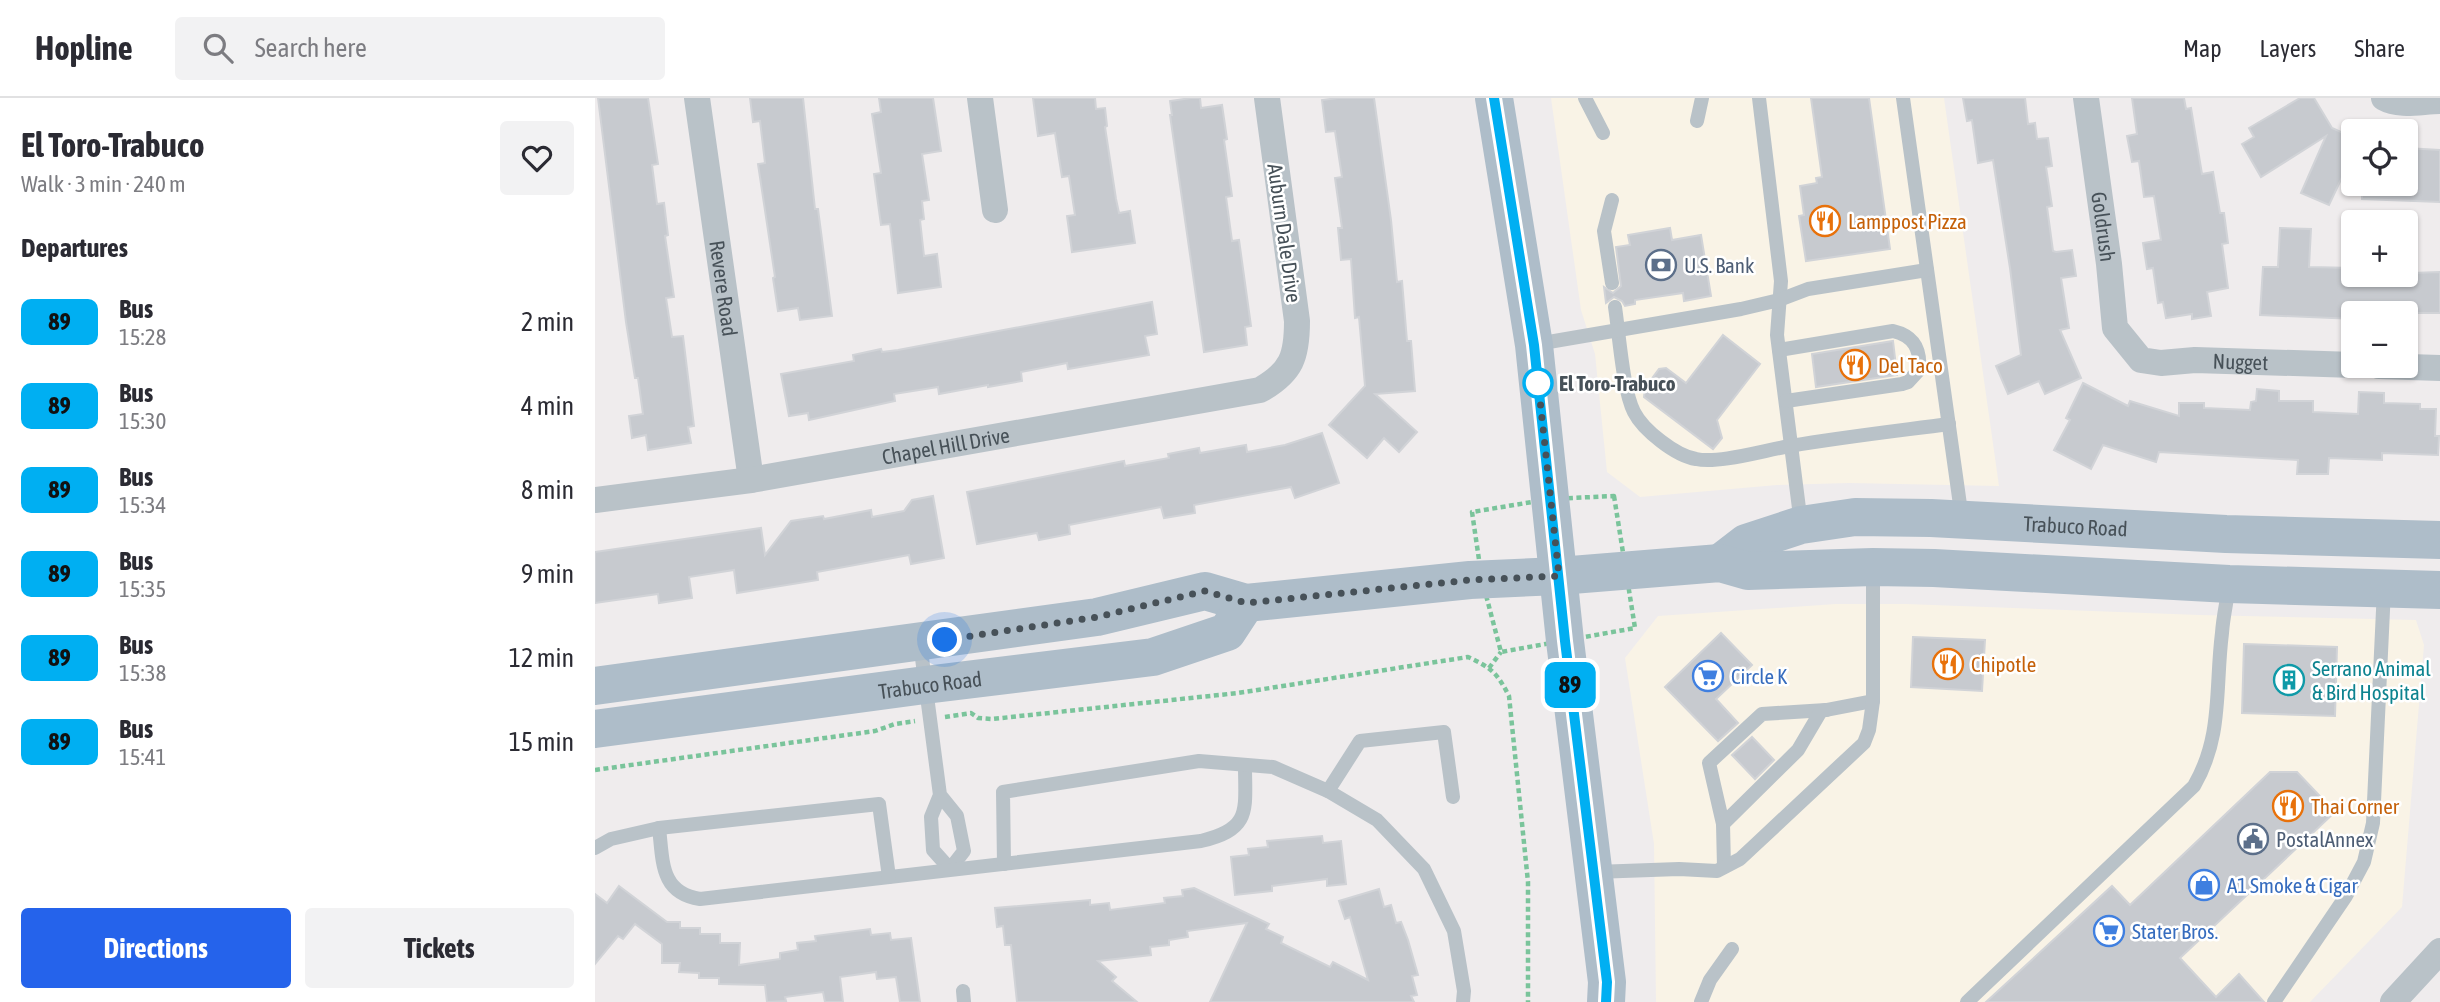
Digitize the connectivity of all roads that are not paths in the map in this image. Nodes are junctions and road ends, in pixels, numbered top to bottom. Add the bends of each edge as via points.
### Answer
1 (697, 98) edge
2 (980, 98) edge
3 (1267, 98) edge
4 (1494, 98) edge
5 (1585, 98) edge
6 (1702, 98) edge
7 (1759, 98) edge
8 (1903, 98) edge
9 (2086, 98) edge
10 (2383, 98) edge
11 (2440, 101) edge
12 (1697, 121) dead end
13 (1603, 133) dead end
14 (1612, 200) dead end
15 (995, 210) dead end
16 (1927, 270) junction
17 (1612, 284) dead end
18 (1779, 300) junction
19 (1615, 307) dead end
20 (1619, 330) junction
21 (1534, 345) junction
22 (2131, 349) joint
23 (1779, 350) junction
24 (2341, 365) edge
25 (2418, 367) edge
26 (1289, 368) joint
27 (2440, 368) edge
28 (1786, 401) junction
29 (1949, 424) junction
30 (1792, 446) junction
31 (751, 480) junction
32 (595, 500) edge
33 (1962, 520) junction
34 (1801, 525) junction
35 (2440, 540) edge
36 (2440, 562) edge
37 (1720, 563) junction
38 (1873, 567) junction
39 (1559, 576) junction
40 (2229, 584) junction
41 (2384, 588) junction
42 (2440, 590) edge
43 (1246, 603) junction
44 (920, 643) junction
45 (925, 685) junction
46 (595, 686) edge
47 (1873, 701) junction
48 (1828, 710) junction
49 (595, 729) edge
50 (1245, 765) junction
51 (1328, 790) junction
52 (940, 795) junction
53 (1453, 797) dead end
54 (1723, 824) junction
55 (659, 828) junction
56 (595, 848) edge
57 (1004, 864) junction
58 (1724, 867) junction
59 (950, 869) junction
60 (1592, 872) junction
61 (889, 877) junction
62 (1732, 949) dead end
63 (2440, 951) edge
64 (1463, 1002) edge
65 (1606, 1002) edge
66 (1701, 1002) edge
67 (1968, 1002) edge
68 (2274, 1002) edge
69 (2393, 1002) edge

1 - 31 street, Revere Road
2 - 15 street
3 - 26 street, Auburn Dale Drive via 1297,321 1297,348
4 - 21 main road
5 - 13 lane
6 - 12 lane
7 - 18 lane via 1781,281
8 - 16 lane
9 - 22 street, Goldrush via 2115,327
10 - 11 street via 2409,103
14 - 17 lane via 1604,231
16 - 18 lane via 1808,289
16 - 29 lane
18 - 20 lane
18 - 23 lane
19 - 20 lane
20 - 21 lane
20 - 30 lane via 1633,412 1669,448 1709,460
21 - 39 main road
22 - 24 street, Nugget via 2141,360 2161,363
23 - 28 lane
23 - 28 lane via 1893,331 1913,341 1920,356 1919,370 1908,382
25 - 27 street
26 - 31 street, Chapel Hill Drive via 1260,390
28 - 30 lane
29 - 30 lane
29 - 33 lane
30 - 34 lane
31 - 32 street, Chapel Hill Drive
33 - 34 main road, Trabuco Road via 1854,517
33 - 35 main road, Trabuco Road
34 - 37 main road, Trabuco Road via 1746,543
36 - 40 main road via 2252,556 2236,563
37 - 38 main road, Trabuco Road via 1748,571
37 - 39 main road, Trabuco Road
38 - 40 main road, Trabuco Road
38 - 47 lane
39 - 43 main road, Trabuco Road via 1470,580
39 - 60 main road
40 - 41 main road, Trabuco Road
40 - 67 lane via 2214,737 2194,786
41 - 42 main road, Trabuco Road
41 - 68 lane via 2373,823 2364,862
43 - 44 main road, Trabuco Road via 1205,591 1097,617
43 - 45 main road, Trabuco Road via 1227,632 1153,657
44 - 45 lane
44 - 46 main road, Trabuco Road
45 - 49 main road, Trabuco Road
45 - 52 lane
47 - 48 lane
47 - 58 lane via 1864,743 1740,859
48 - 54 lane via 1821,711 1798,750
48 - 54 lane via 1762,714 1709,763
50 - 51 lane via 1273,767
50 - 57 lane via 1243,815 1235,829 1221,837
50 - 57 lane via 1199,761 1003,792
51 - 53 lane via 1360,741 1444,732
51 - 64 lane via 1377,820 1425,869 1454,931
52 - 59 lane via 931,817 933,850
52 - 59 lane via 957,816 964,851
54 - 58 lane
55 - 56 lane via 611,839
55 - 61 lane via 664,872 687,897
55 - 61 lane via 879,804
57 - 59 lane
58 - 60 lane via 1717,871
59 - 61 lane
60 - 65 main road
62 - 66 lane via 1710,979
63 - 69 street

